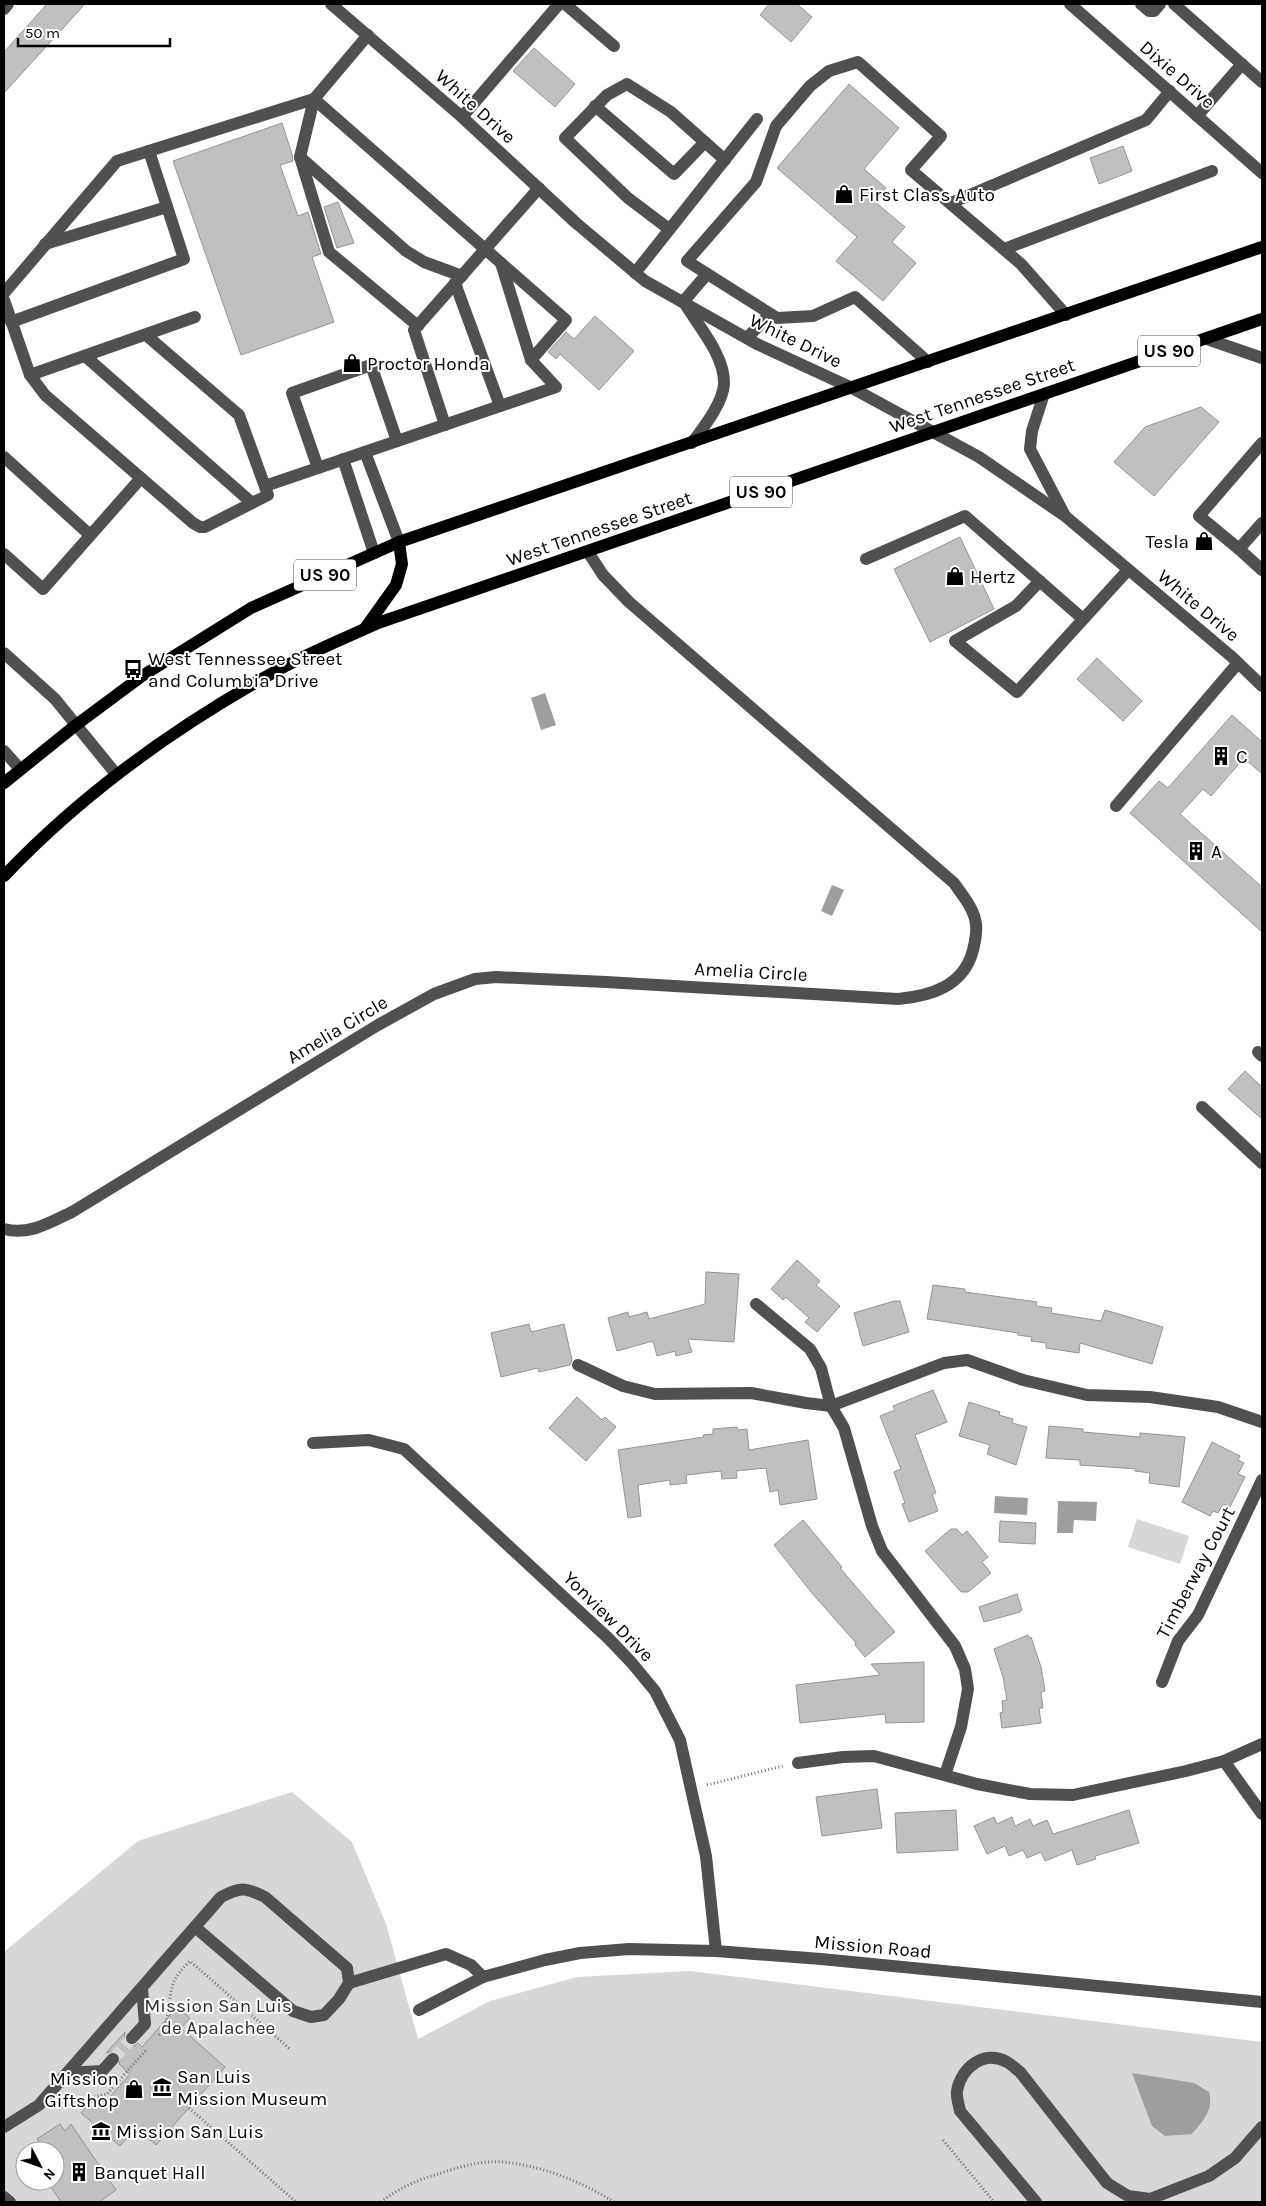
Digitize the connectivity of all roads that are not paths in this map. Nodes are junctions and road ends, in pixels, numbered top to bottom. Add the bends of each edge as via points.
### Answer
1 (8, 4) edge
2 (331, 4) edge
3 (558, 4) edge
4 (565, 4) edge
5 (1070, 4) edge
6 (1141, 4) edge
7 (1160, 4) edge
8 (1174, 4) edge
9 (4, 9) edge
10 (368, 35) junction
11 (614, 46) dead end
12 (1242, 64) junction
13 (1260, 76) edge
14 (1170, 91) junction
15 (314, 100) junction
16 (594, 106) junction
17 (1197, 116) junction
18 (462, 117) junction
19 (757, 119) dead end
20 (705, 142) junction
21 (149, 151) junction
22 (300, 157) junction
23 (725, 160) junction
24 (1212, 171) dead end
25 (1262, 172) edge
26 (539, 188) junction
27 (950, 203) junction
28 (167, 207) junction
29 (669, 229) junction
30 (45, 244) junction
31 (1262, 247) edge
32 (485, 249) junction
33 (1004, 249) junction
34 (500, 262) junction
35 (635, 273) junction
36 (707, 274) junction
37 (459, 279) junction
38 (4, 293) edge
39 (4, 300) edge
40 (683, 302) junction
41 (770, 314) junction
42 (1066, 315) junction
43 (195, 317) dead end
44 (1262, 319) edge
45 (11, 322) junction
46 (418, 326) junction
47 (146, 335) junction
48 (747, 338) junction
49 (1206, 339) junction
50 (85, 356) junction
51 (1262, 358) edge
52 (532, 360) junction
53 (928, 362) junction
54 (30, 375) junction
55 (852, 388) junction
56 (1044, 394) junction
57 (500, 406) junction
58 (445, 424) junction
59 (935, 432) junction
60 (397, 441) junction
61 (1262, 442) edge
62 (692, 443) junction
63 (365, 452) junction
64 (4, 457) edge
65 (343, 459) junction
66 (318, 468) junction
67 (141, 478) junction
68 (265, 486) junction
69 (252, 503) junction
70 (1065, 516) junction
71 (1262, 523) edge
72 (90, 535) junction
73 (399, 542) junction
74 (1239, 549) junction
75 (588, 552) junction
76 (374, 553) junction
77 (4, 554) edge
78 (866, 559) dead end
79 (1128, 570) junction
80 (1262, 570) edge
81 (1040, 581) junction
82 (1084, 619) junction
83 (364, 629) junction
84 (4, 654) edge
85 (1238, 663) junction
86 (1262, 686) edge
87 (76, 724) junction
88 (4, 751) edge
89 (20, 769) junction
90 (116, 774) junction
91 (4, 783) edge
92 (1116, 806) dead end
93 (4, 876) edge
94 (1202, 1107) dead end
95 (1262, 1163) edge
96 (4, 1229) edge
97 (756, 1304) dead end
98 (578, 1365) dead end
99 (831, 1406) junction
100 (1262, 1422) edge
101 (314, 1443) dead end
102 (1262, 1480) edge
103 (1162, 1682) dead end
104 (1262, 1744) edge
105 (1224, 1761) junction
106 (798, 1762) road end
107 (945, 1775) junction
108 (1262, 1814) edge
109 (195, 1927) junction
110 (716, 1951) junction
111 (483, 1976) junction
112 (349, 1983) junction
113 (142, 1989) junction
114 (1262, 2002) edge
115 (419, 2010) dead end
116 (132, 2038) tunnel mouth
117 (113, 2059) tunnel mouth
118 (67, 2073) junction
119 (4, 2127) edge
120 (1262, 2127) edge
121 (4, 2197) edge
122 (1137, 2200) edge
123 (10, 2202) edge
124 (1036, 2202) edge

1 - 9 street
2 - 10 street, White Drive
3 - 18 street
4 - 11 street
5 - 14 street, Dixie Drive
6 - 7 street via 1154,11
8 - 12 street
10 - 15 street
10 - 18 street, White Drive
12 - 13 street
12 - 17 street
14 - 17 street, Dixie Drive
14 - 27 street via 1146,120
15 - 21 street
15 - 22 street
15 - 32 street
16 - 20 street via 627,84 671,112
16 - 20 street via 674,174
16 - 29 street via 565,138 628,198
17 - 25 street, Dixie Drive
18 - 26 street, White Drive
19 - 23 street
20 - 23 street
21 - 28 street
21 - 30 street via 117,161
22 - 37 street via 406,250
22 - 46 street via 329,252
23 - 29 street
24 - 33 street
26 - 32 street
26 - 35 street, White Drive
27 - 33 street
27 - 36 street via 911,170 941,136 858,62 829,70 810,86 776,126 756,182 687,261
28 - 30 street
28 - 45 street via 184,260
29 - 35 street
30 - 38 street
31 - 42 main road, US 90
32 - 34 street
32 - 37 street
33 - 42 street
34 - 52 street
34 - 52 street via 566,320
35 - 40 street, White Drive
36 - 40 street
36 - 41 street
37 - 46 street
37 - 57 street
39 - 45 street
40 - 48 street, White Drive
40 - 62 street via 714,351 724,385 711,416
41 - 48 street
41 - 53 street via 777,318 813,316 855,297
42 - 53 main road, US 90
43 - 47 street
44 - 49 main road, West Tennessee Street / US 90
45 - 54 street
46 - 58 street via 414,330
47 - 50 street
47 - 68 street via 239,415
48 - 55 street, White Drive
49 - 51 street
49 - 56 main road, West Tennessee Street / US 90
50 - 54 street
50 - 69 street
52 - 57 street via 556,387
53 - 55 main road, US 90
54 - 67 street via 45,394
55 - 59 street, White Drive
55 - 62 main road, US 90
56 - 59 main road, West Tennessee Street / US 90
56 - 70 street via 1032,431 1030,449
57 - 58 street
58 - 60 street
59 - 70 street, White Drive via 979,457
59 - 75 main road, West Tennessee Street / US 90
60 - 63 street
60 - 66 street via 371,365 292,393
61 - 74 street via 1199,516
62 - 73 main road, US 90
63 - 65 street
63 - 73 street
64 - 72 street
65 - 66 street
65 - 76 street
66 - 68 street
67 - 69 street via 200,527 206,527
67 - 72 street
68 - 69 street via 268,495
70 - 79 street, White Drive
71 - 74 street
72 - 77 street via 43,589
73 - 76 main road, US 90
73 - 83 main road via 402,564 396,585
74 - 80 street
75 - 83 main road, West Tennessee Street / US 90
75 - 96 street, Amelia Circle via 603,575 636,609 954,883 969,904 976,923 971,961 959,978 944,989 898,999 606,982 475,979 434,994 378,1025 72,1212 24,1232
76 - 87 main road, US 90 via 251,608 142,676
78 - 81 street via 965,516
79 - 82 street
79 - 85 street, White Drive
81 - 82 street
81 - 82 street via 1016,606 955,640 1017,692
83 - 90 main road, West Tennessee Street / US 90 via 279,669 185,726
84 - 87 street via 55,699
85 - 86 street, White Drive
85 - 92 street
87 - 89 main road, US 90
87 - 90 street
88 - 89 street
89 - 91 main road, US 90
90 - 93 main road, West Tennessee Street / US 90 via 24,854
94 - 95 street
97 - 99 street via 810,1348 822,1368
98 - 99 street via 623,1386 655,1394 751,1393
99 - 100 street via 944,1363 967,1360 1023,1380 1088,1395 1150,1397 1218,1407
99 - 107 street via 844,1428 869,1518 882,1551 955,1646 966,1669 968,1689 961,1727
101 - 110 street, Yonview Drive via 369,1440 404,1449 631,1662 655,1691 680,1740 692,1789 706,1856
102 - 103 street, Timberway Court via 1198,1615 1178,1641
104 - 105 street
105 - 107 street via 1073,1795 1030,1794
105 - 108 street
106 - 107 street via 874,1756
109 - 112 street via 293,2011 311,2017 324,2015 339,2000
109 - 112 street via 221,1897 238,1888 250,1889 265,1896 347,1968
109 - 113 street
110 - 111 street, Mission Road via 629,1949 580,1953
110 - 114 street, Mission Road
111 - 112 street via 471,1965 446,1954
111 - 115 street, Mission Road
113 - 116 street via 145,2024
113 - 118 street
117 - 118 street via 102,2072
118 - 119 street via 39,2105
120 - 122 street via 1236,2158 1209,2176 1150,2199
121 - 123 street
122 - 124 street via 1107,2183 1020,2072 1006,2061 981,2060 969,2066 961,2078 956,2093 960,2111

